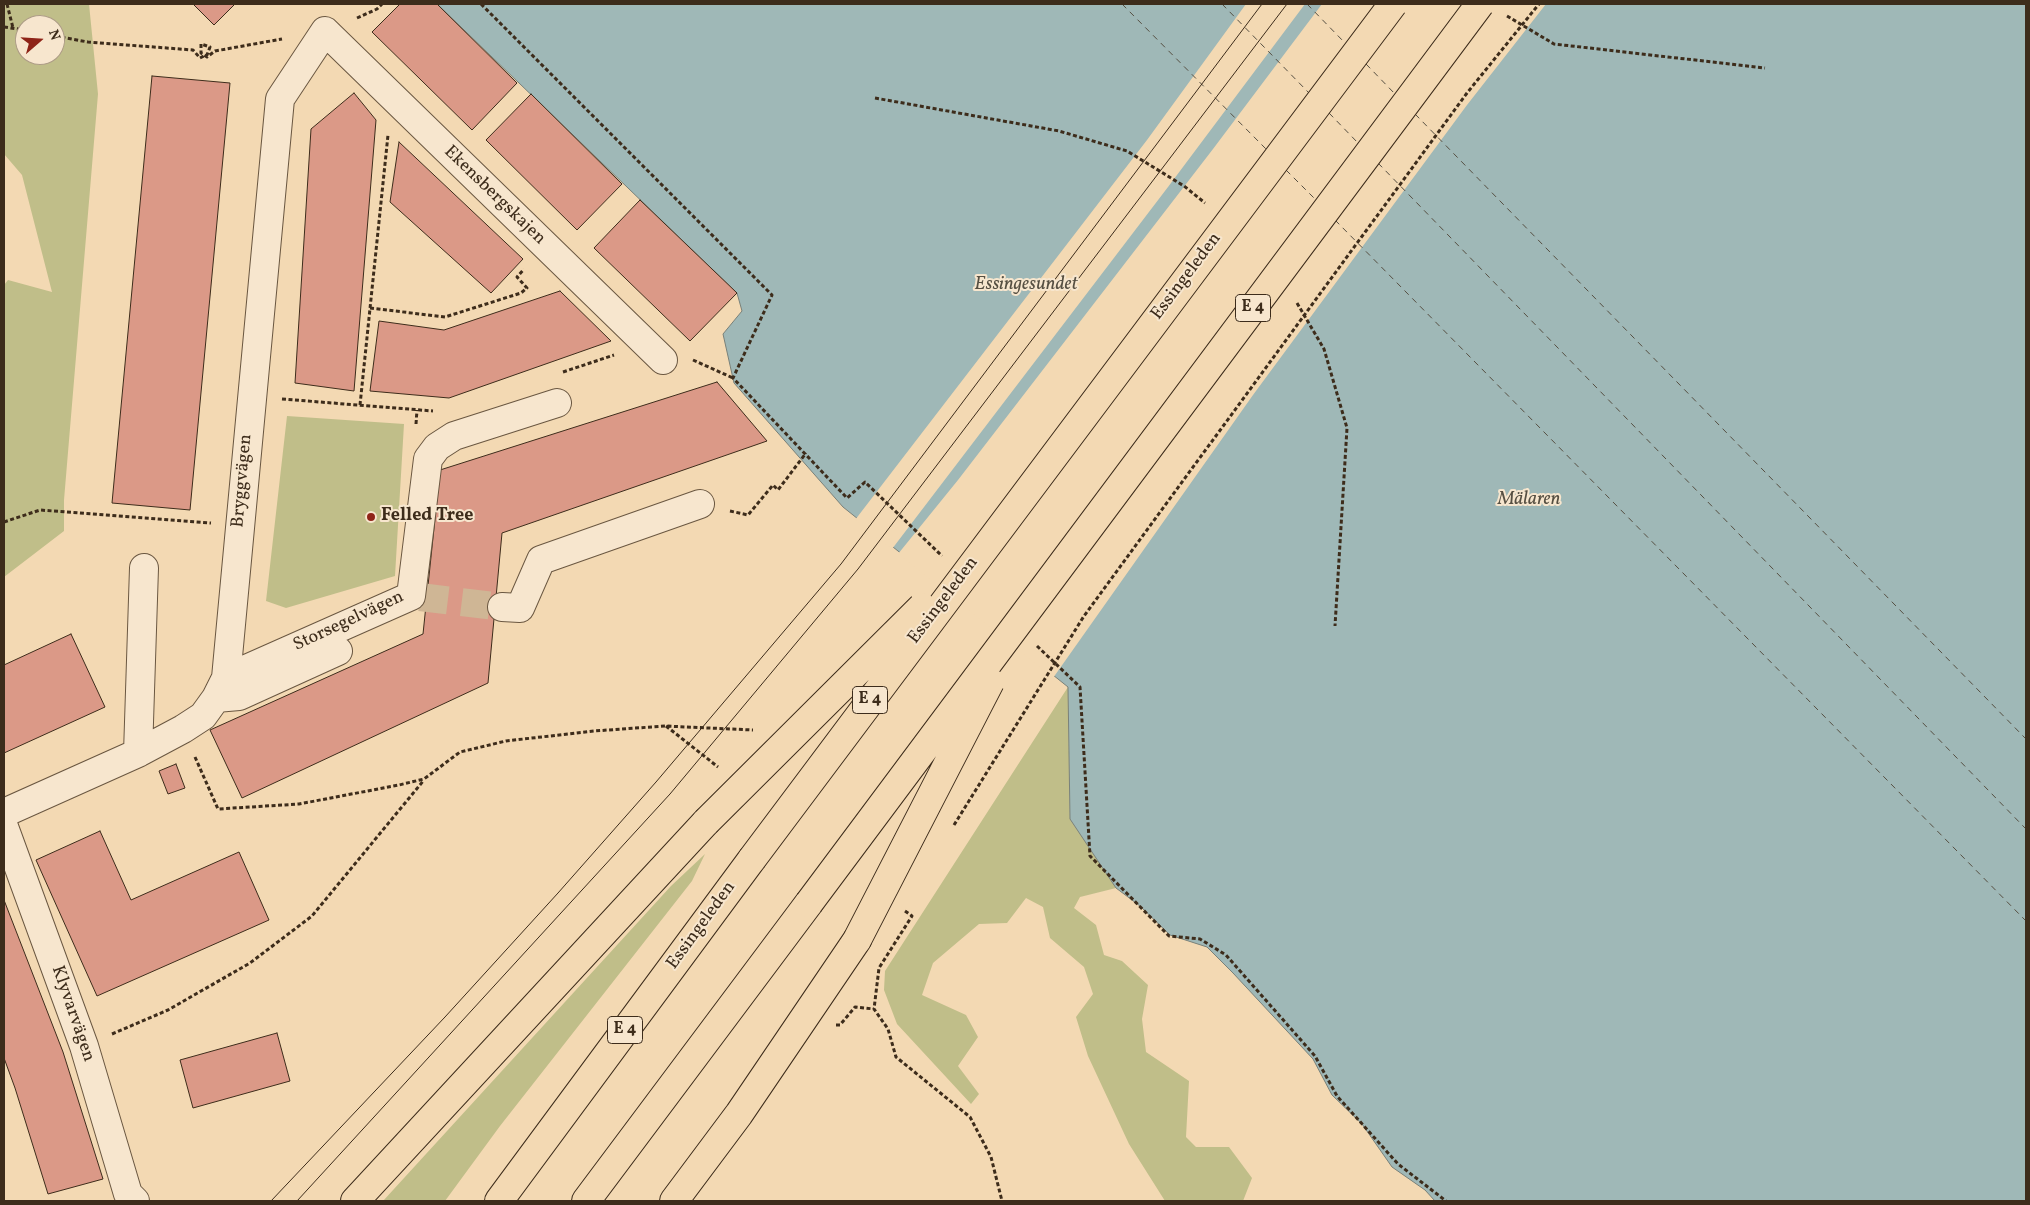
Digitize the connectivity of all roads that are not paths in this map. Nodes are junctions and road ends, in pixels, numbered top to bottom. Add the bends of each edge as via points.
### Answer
1 (1393, 4) edge
2 (1489, 8) edge
3 (325, 31) joint
4 (663, 360) dead end
5 (557, 404) dead end
6 (700, 504) dead end
7 (989, 541) junction
8 (144, 568) dead end
9 (502, 607) tunnel mouth
10 (1026, 613) junction
11 (338, 651) dead end
12 (221, 688) junction
13 (138, 753) junction
14 (4, 813) edge
15 (4, 827) edge
16 (135, 1201) edge
17 (355, 1201) edge
18 (499, 1201) edge
19 (586, 1201) edge
20 (674, 1201) edge

1 - 7 highway, Essingeleden / E 4, bridge
2 - 10 highway, E 4, bridge
3 - 4 street, Ekensbergskajen
3 - 12 street, Bryggvägen via 280,99
5 - 12 street, Storsegelvägen via 454,436 437,447 428,459 415,596
6 - 9 street via 541,560 520,608
7 - 17 highway, bridge via 706,822
7 - 18 highway, Essingeleden / E 4, bridge
8 - 13 street
10 - 19 highway, E 4, bridge
10 - 20 highway, bridge via 857,940 739,1114
11 - 12 street via 239,696
12 - 13 street via 203,716
13 - 14 street
15 - 16 street, Klyvarvägen via 84,1046 128,1194

